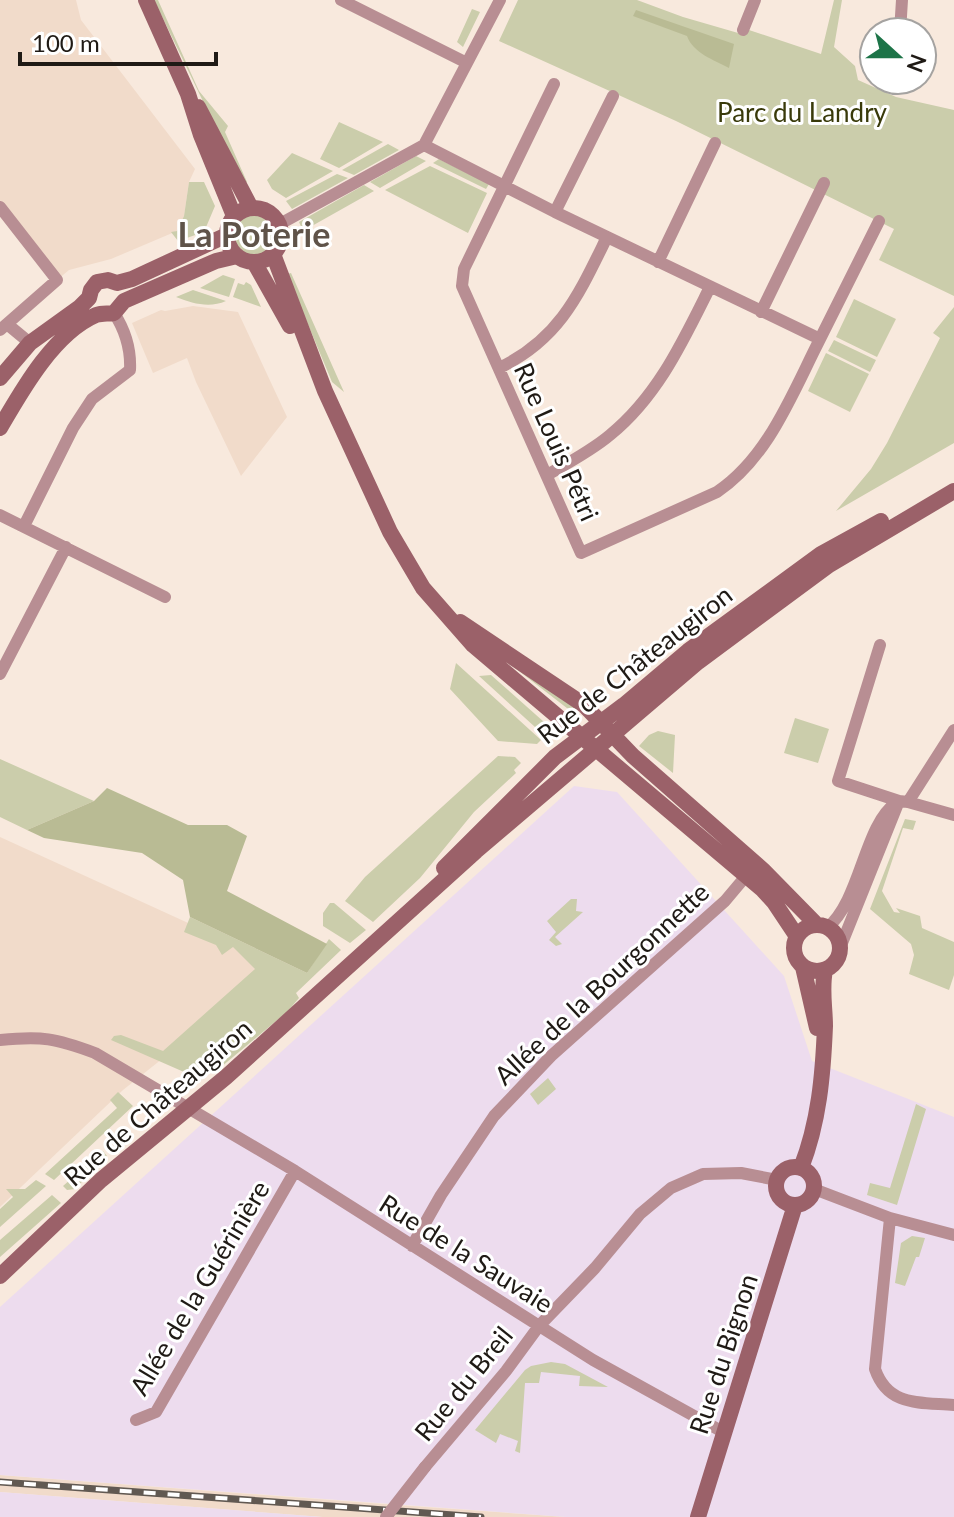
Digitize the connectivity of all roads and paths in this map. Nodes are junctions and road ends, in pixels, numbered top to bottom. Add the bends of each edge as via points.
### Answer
1 (146, 0) edge
2 (341, 0) edge
3 (500, 0) edge
4 (755, 0) edge
5 (743, 30) dead end
6 (467, 63) junction
7 (554, 84) dead end
8 (188, 94) junction
9 (613, 96) dead end
10 (715, 143) dead end
11 (424, 145) junction
12 (824, 183) dead end
13 (504, 185) junction
14 (0, 207) edge
15 (251, 208) junction
16 (555, 212) junction
17 (234, 216) junction
18 (879, 221) dead end
19 (278, 225) junction
20 (227, 235) junction
21 (607, 237) junction
22 (273, 254) junction
23 (246, 259) junction
24 (658, 262) junction
25 (117, 283) junction
26 (710, 287) junction
27 (89, 298) junction
28 (113, 309) junction
29 (761, 312) junction
30 (4, 327) edge
31 (820, 339) junction
32 (30, 343) junction
33 (499, 368) junction
34 (0, 378) edge
35 (325, 391) junction
36 (0, 428) edge
37 (547, 475) junction
38 (954, 479) edge
39 (954, 491) edge
40 (0, 515) edge
41 (24, 526) junction
42 (66, 547) junction
43 (165, 597) dead end
44 (441, 609) junction
45 (880, 645) dead end
46 (0, 674) edge
47 (600, 721) junction
48 (954, 730) edge
49 (613, 736) junction
50 (581, 737) junction
51 (596, 749) junction
52 (903, 802) junction
53 (954, 815) edge
54 (746, 876) junction
55 (822, 927) junction
56 (383, 934) junction
57 (796, 935) junction
58 (840, 948) junction
59 (803, 967) junction
60 (825, 970) junction
61 (0, 1040) edge
62 (822, 1056) junction
63 (189, 1108) junction
64 (801, 1168) junction
65 (295, 1171) junction
66 (777, 1180) junction
67 (814, 1189) junction
68 (795, 1205) junction
69 (890, 1218) junction
70 (954, 1235) edge
71 (412, 1246) junction
72 (0, 1276) edge
73 (539, 1326) junction
74 (954, 1405) edge
75 (136, 1420) dead end
76 (723, 1432) junction
77 (386, 1517) edge
78 (698, 1517) edge

1 - 8 main road
2 - 6 street
3 - 6 street
4 - 5 street
6 - 11 street
7 - 13 street, Rue Louis Pétri
8 - 15 main road via 205,116
8 - 17 main road
9 - 16 street
10 - 24 street
11 - 13 street
11 - 19 street
12 - 29 street
13 - 16 street
13 - 33 street, Rue Louis Pétri via 464,269 462,286
14 - 30 street via 57,280
15 - 17 main road
15 - 19 main road via 269,213
16 - 21 street
17 - 20 main road
18 - 31 street, Rue Louis Pétri
19 - 22 main road via 280,237
20 - 23 main road via 230,247
20 - 25 main road
21 - 24 street
21 - 33 street via 559,324 530,351
22 - 23 main road
22 - 35 main road
23 - 28 main road via 216,261
23 - 35 main road
24 - 26 street
25 - 27 main road via 97,282
25 - 28 main road via 123,291
26 - 29 street
26 - 37 street via 671,364 635,411 610,436
27 - 28 main road via 93,307
27 - 32 main road
28 - 36 main road via 64,338 24,386
28 - 41 street via 131,357 130,370 92,399
29 - 31 street
30 - 32 street
31 - 37 street, Rue Louis Pétri via 764,443 717,492 581,553
32 - 34 main road
33 - 37 street, Rue Louis Pétri
35 - 44 main road via 400,552
38 - 47 main road, Rue de Châteaugiron via 821,554
39 - 49 main road, Rue de Châteaugiron via 829,565 698,662
40 - 41 street
41 - 42 street
42 - 43 street
42 - 46 street
44 - 47 main road
44 - 50 main road via 473,645
45 - 52 street via 838,781
47 - 49 main road
47 - 50 main road, Rue de Châteaugiron
48 - 52 street
49 - 51 main road, Rue de Châteaugiron
49 - 55 main road
50 - 51 main road
50 - 56 main road, Rue de Châteaugiron via 467,842
51 - 54 main road
51 - 56 main road, Rue de Châteaugiron
52 - 53 street
52 - 55 street via 883,816 842,911
52 - 58 street
54 - 57 main road via 774,902
54 - 71 street, Allée de la Bourgonnette via 725,901 551,1056 494,1116
55 - 57 main road via 808,927
55 - 58 main road via 836,936
56 - 63 main road, Rue de Châteaugiron
57 - 59 main road via 794,952
58 - 60 main road via 836,961
59 - 60 main road
59 - 62 main road
60 - 62 main road
61 - 63 street, Rue de la Sauvaie via 38,1037 95,1053
62 - 64 main road via 815,1130
63 - 65 street, Rue de la Sauvaie
63 - 72 main road, Rue de Châteaugiron via 101,1180
64 - 66 main road via 786,1170
64 - 67 main road via 812,1176
65 - 71 street, Rue de la Sauvaie
65 - 75 street, Allée de la Guérinière via 156,1412
66 - 68 main road via 781,1199
66 - 73 street, Rue du Breil via 741,1173 703,1174 671,1188 640,1214
67 - 68 main road via 809,1199
67 - 69 street
68 - 76 main road, Rue du Bignon
69 - 70 street
69 - 74 street via 876,1373 880,1385 906,1400
71 - 73 street, Rue de la Sauvaie
73 - 76 street, Rue de la Sauvaie
73 - 77 street, Rue du Breil, bridge
76 - 78 main road, Rue du Bignon

